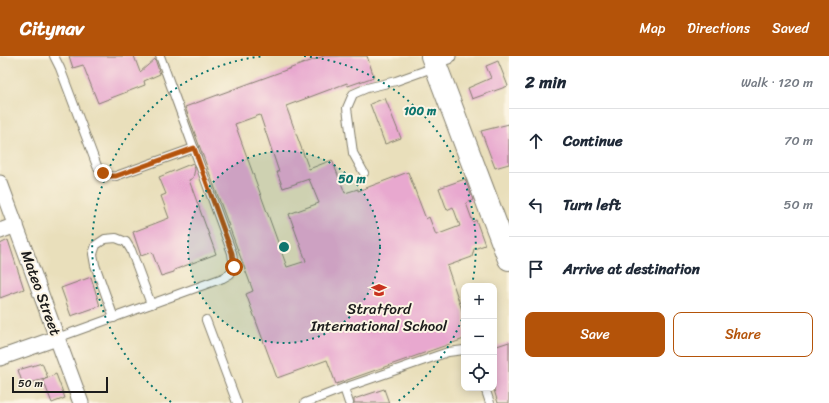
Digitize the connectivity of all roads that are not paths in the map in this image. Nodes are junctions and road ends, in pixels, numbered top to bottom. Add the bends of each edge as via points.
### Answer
1 (54, 56) edge
2 (160, 56) edge
3 (438, 60) edge
4 (194, 148) junction
5 (364, 173) dead end
6 (0, 183) edge
7 (16, 225) junction
8 (0, 231) edge
9 (509, 259) edge
10 (151, 304) junction
11 (114, 318) junction
12 (206, 320) dead end
13 (57, 338) junction
14 (461, 350) edge
15 (0, 358) edge
16 (344, 388) junction
17 (486, 391) edge
18 (81, 403) edge
19 (237, 403) edge
20 (305, 403) edge
21 (350, 403) edge
22 (490, 403) edge

1 - 4 lane via 97,166 103,173 116,176
2 - 4 lane
3 - 5 lane via 396,80 354,94 347,108 353,153
3 - 9 street
4 - 10 lane via 232,253 234,267 230,274 223,278
6 - 7 street, Mateo Street
7 - 8 street
7 - 13 street, Mateo Street
10 - 11 lane
10 - 11 lane via 126,242 116,238 105,239 96,245 93,254
11 - 13 lane
12 - 19 lane
13 - 15 street
13 - 18 street, Mateo Street
14 - 16 lane via 448,352
16 - 20 lane
16 - 21 lane
17 - 22 lane

